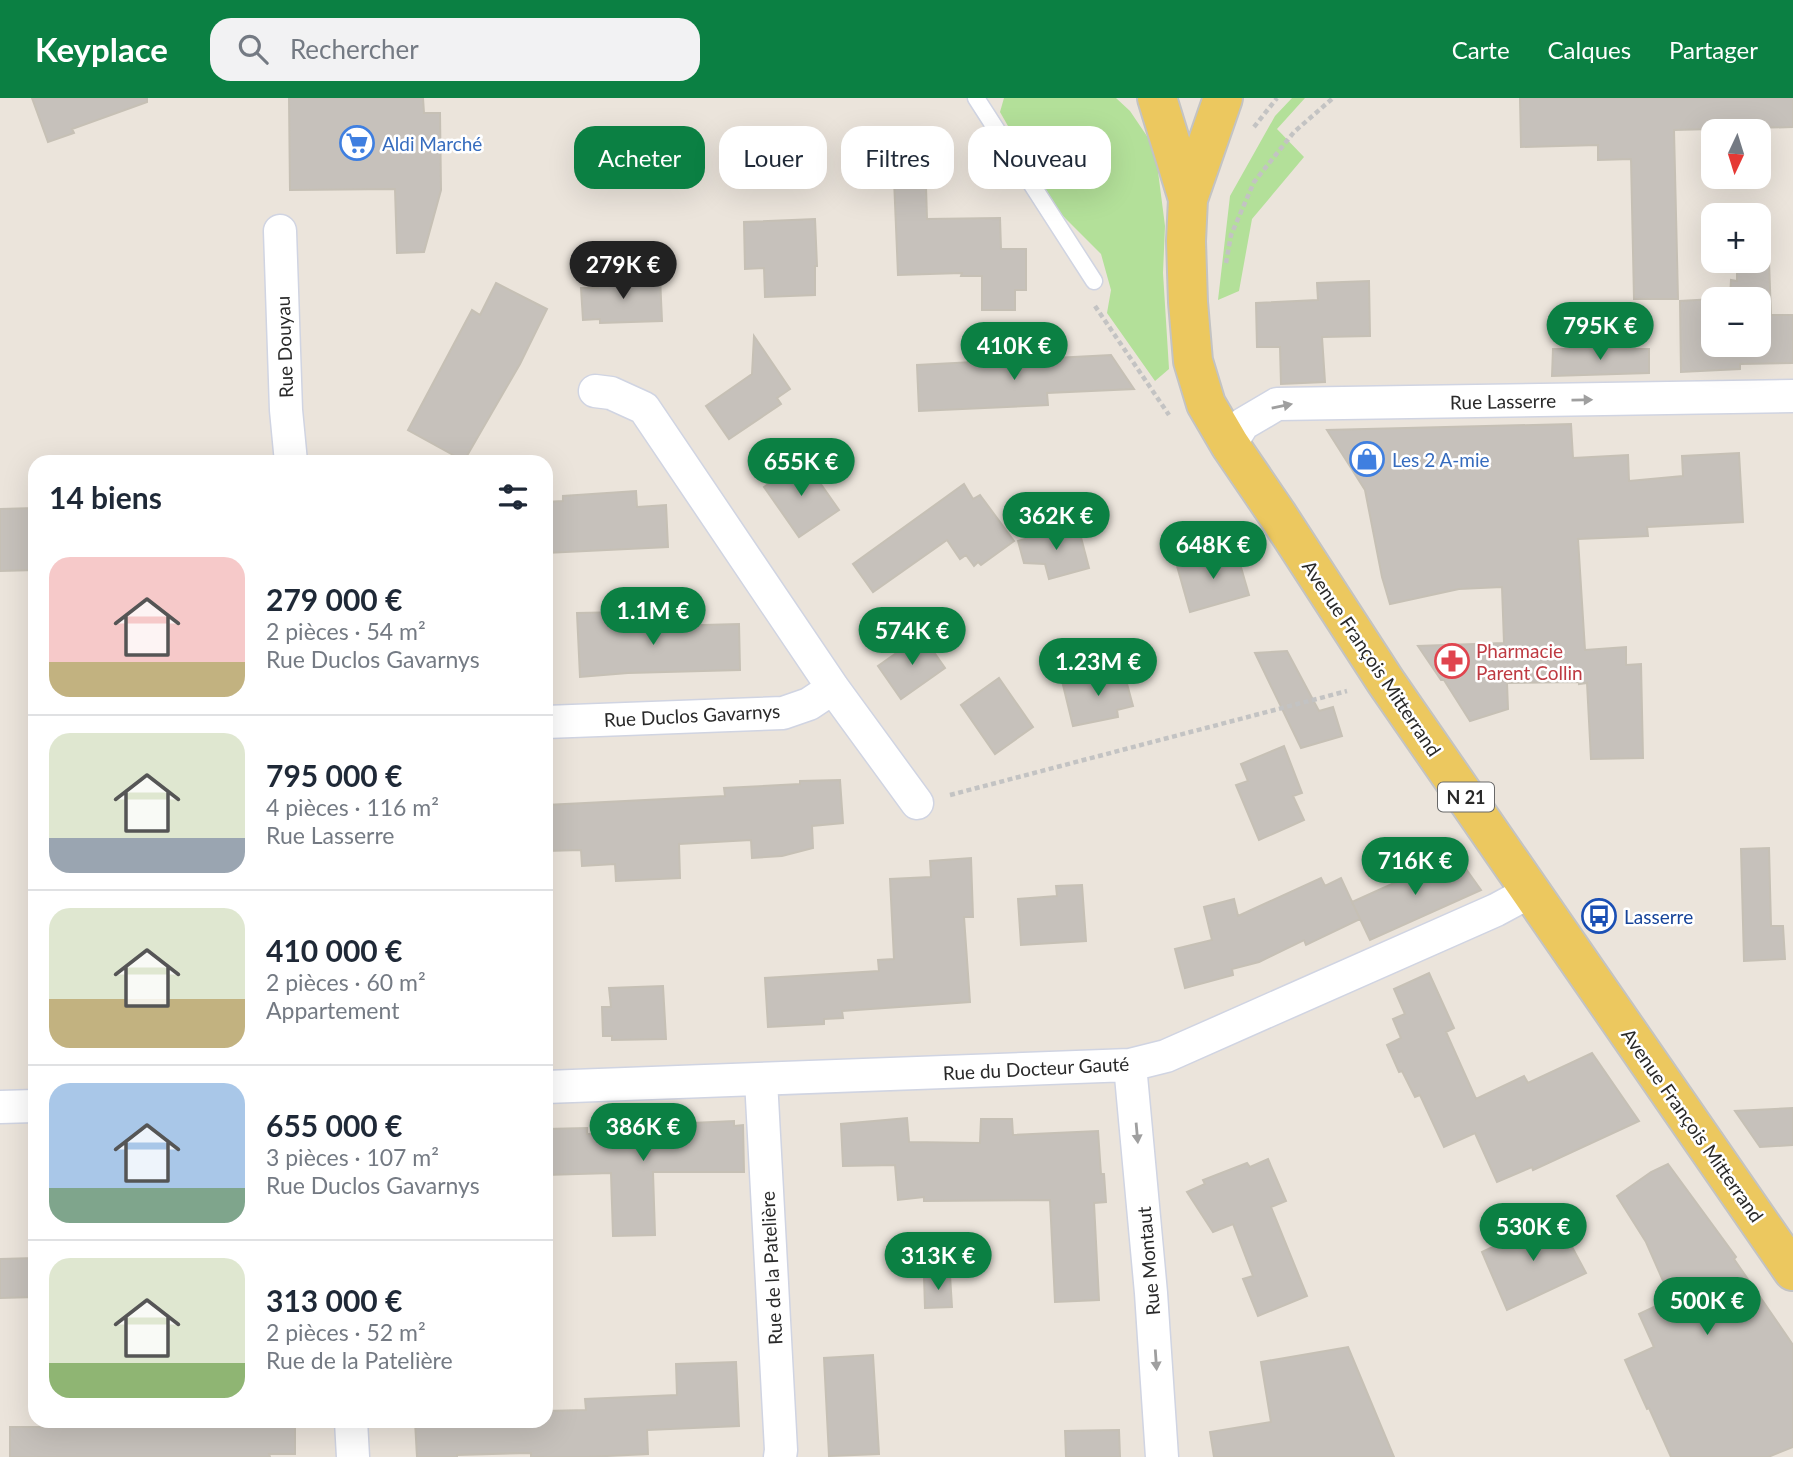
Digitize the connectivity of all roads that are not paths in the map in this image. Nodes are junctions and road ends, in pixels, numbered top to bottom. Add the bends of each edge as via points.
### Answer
1 (976, 98) edge
2 (1157, 98) edge
3 (1223, 98) edge
4 (1188, 199) junction
5 (280, 231) dead end
6 (1094, 281) dead end
7 (595, 391) dead end
8 (1793, 396) edge
9 (1230, 445) junction
10 (290, 455) edge
11 (833, 688) junction
12 (553, 722) edge
13 (917, 803) road end
14 (1531, 891) junction
15 (1130, 1065) junction
16 (761, 1080) junction
17 (553, 1087) edge
18 (28, 1106) edge
19 (0, 1107) edge
20 (1793, 1271) edge
21 (352, 1428) edge
22 (354, 1457) edge
23 (780, 1457) edge
24 (1162, 1457) edge

1 - 6 lane
2 - 4 main road, N 21
3 - 4 main road, N 21
4 - 9 main road, Avenue François Mitterrand / N 21 via 1193,361 1206,404
5 - 10 street, Rue Douyau
7 - 11 street via 644,408
9 -> 8 street, Rue Lasserre via 1243,424 1277,404
9 - 14 main road, Avenue François Mitterrand / N 21
11 - 12 street, Rue Duclos Gavarnys via 809,704 783,713
11 - 13 street
14 - 15 street, Rue du Docteur Gauté via 1166,1056
14 - 20 main road, Avenue François Mitterrand / N 21
15 - 16 street, Rue du Docteur Gauté
15 -> 24 street, Rue Montaut
16 - 17 street, Rue du Docteur Gauté
16 - 23 street, Rue de la Patelière
18 - 19 street
21 - 22 street

